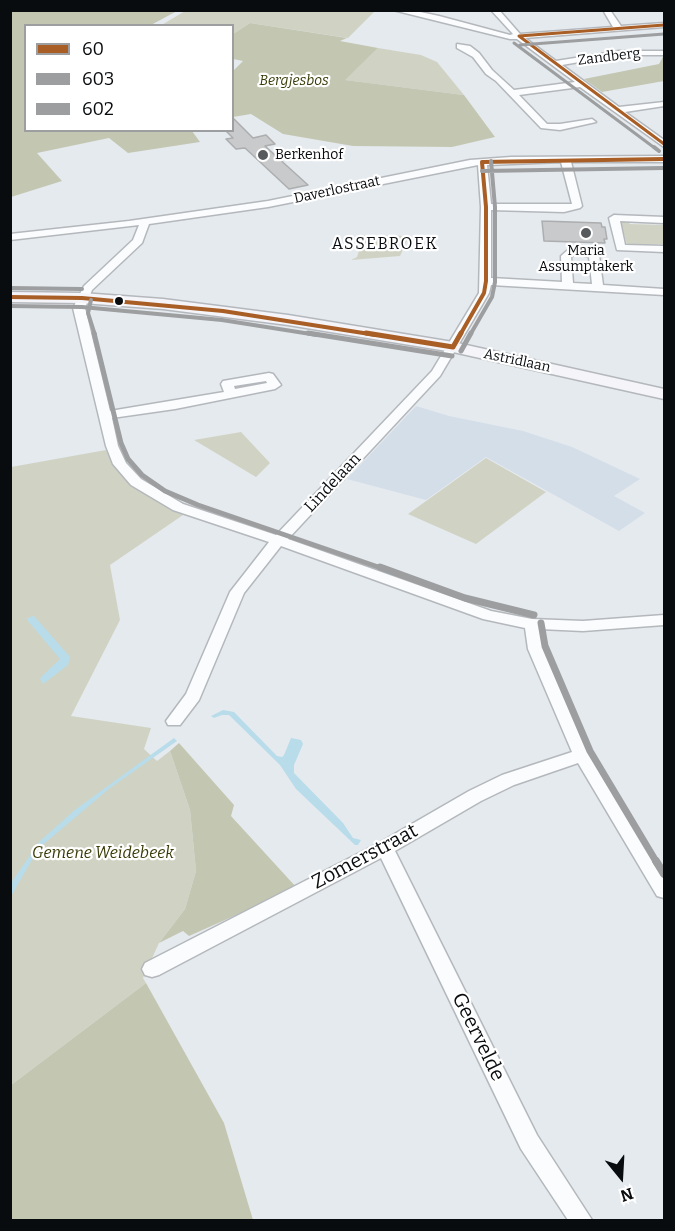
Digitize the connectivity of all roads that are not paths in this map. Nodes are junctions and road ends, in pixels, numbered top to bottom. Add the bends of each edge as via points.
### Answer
1 (396, 10) edge
2 (494, 10) edge
3 (606, 10) edge
4 (664, 25) edge
5 (618, 28) junction
6 (519, 36) junction
7 (459, 46) dead end
8 (664, 53) edge
9 (554, 64) junction
10 (581, 84) junction
11 (512, 93) junction
12 (664, 104) edge
13 (618, 110) junction
14 (592, 122) dead end
15 (664, 144) edge
16 (565, 159) junction
17 (664, 159) edge
18 (482, 162) junction
19 (486, 207) junction
20 (664, 220) edge
21 (145, 222) junction
22 (10, 237) edge
23 (664, 249) edge
24 (486, 281) junction
25 (568, 286) junction
26 (598, 288) junction
27 (664, 292) edge
28 (10, 297) edge
29 (82, 298) junction
30 (453, 347) junction
31 (231, 394) dead end
32 (664, 394) edge
33 (106, 415) junction
34 (279, 540) junction
35 (664, 620) edge
36 (532, 624) junction
37 (174, 721) dead end
38 (582, 754) junction
39 (385, 848) junction
40 (664, 891) edge
41 (152, 969) dead end
42 (581, 1221) edge

1 - 6 street
2 - 6 street
3 - 5 street
4 - 5 street
5 - 6 street
6 - 9 street
7 - 11 street via 476,55
8 - 9 street, Zandberg via 619,53
9 - 10 street
10 - 11 street
10 - 13 street
11 - 14 street via 544,126
12 - 13 street
13 - 15 street
16 - 17 street, Daverlostraat
16 - 18 street, Daverlostraat
16 - 19 street via 577,206
18 - 19 street
18 - 21 street, Daverlostraat via 283,202
19 - 24 street
20 - 23 street via 614,218 621,248
21 - 22 street, Daverlostraat
21 - 29 street via 130,251
24 - 25 street
24 - 30 street, Lindelaan via 484,293
25 - 26 street
25 - 26 street via 566,256 582,250 594,255
26 - 27 street
28 - 29 main road, Astridlaan
29 - 30 main road, Astridlaan via 223,311
29 - 33 street via 80,314
30 - 32 main road, Astridlaan
30 - 34 street, Lindelaan via 429,380
31 - 33 street
33 - 34 street via 114,453 136,482 178,507
34 - 36 street via 462,607
34 - 37 street, Lindelaan via 237,592 193,696
35 - 36 street via 610,626
36 - 38 street via 536,649
38 - 39 street, Zomerstraat via 508,780
38 - 40 street
39 - 41 street, Zomerstraat
39 - 42 street, Geervelde via 529,1142

